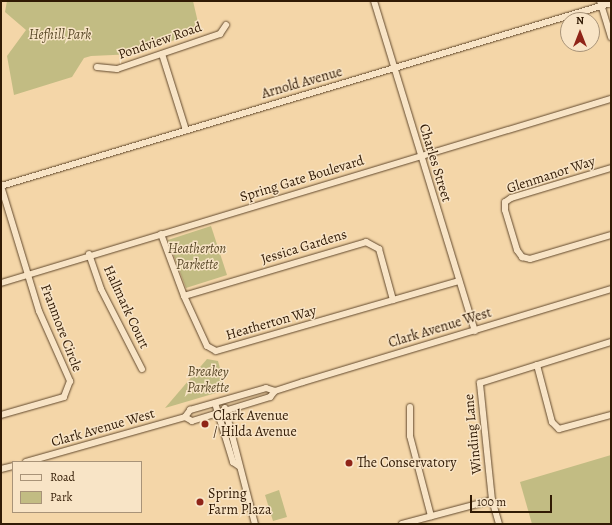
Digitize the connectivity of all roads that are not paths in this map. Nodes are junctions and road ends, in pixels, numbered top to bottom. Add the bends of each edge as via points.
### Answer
1 (374, 1) edge
2 (601, 4) edge
3 (611, 4) edge
4 (226, 25) dead end
5 (611, 37) edge
6 (162, 54) junction
7 (97, 67) dead end
8 (394, 68) junction
9 (611, 100) edge
10 (186, 130) junction
11 (421, 156) junction
12 (611, 168) edge
13 (1, 186) edge
14 (161, 234) junction
15 (611, 234) edge
16 (89, 254) junction
17 (28, 274) junction
18 (459, 281) junction
19 (1, 283) edge
20 (611, 289) edge
21 (184, 296) junction
22 (393, 300) junction
23 (475, 331) junction
24 (611, 342) edge
25 (537, 365) junction
26 (142, 369) dead end
27 (275, 391) junction
28 (223, 401) junction
29 (215, 404) junction
30 (410, 407) dead end
31 (225, 411) junction
32 (217, 413) junction
33 (1, 415) edge
34 (611, 416) edge
35 (185, 417) junction
36 (30, 461) edge
37 (12, 466) edge
38 (239, 466) junction
39 (1, 469) edge
40 (492, 500) junction
41 (430, 516) junction
42 (256, 524) edge
43 (402, 524) edge
44 (498, 524) edge

1 - 8 street, Charles Street
2 - 3 street, Arnold Avenue
2 - 5 street
2 - 8 street, Arnold Avenue
4 - 6 street, Pondview Road via 220,34
6 - 7 street, Pondview Road via 118,69
6 - 10 street
8 - 10 street, Arnold Avenue
8 - 11 street, Charles Street
9 - 11 street, Spring Gate Boulevard
10 - 13 street, Arnold Avenue
11 - 14 street, Spring Gate Boulevard
11 - 18 street, Charles Street
12 - 15 street, Glenmanor Way via 505,202 517,250 522,257 530,259
13 - 17 street, Franmore Circle
14 - 16 street, Spring Gate Boulevard
14 - 21 street, Heatherton Way
16 - 17 street, Spring Gate Boulevard
16 - 26 street, Hallmark Court via 101,289
17 - 19 street, Spring Gate Boulevard
17 - 33 street, Franmore Circle via 39,311 67,374 69,389 64,397
18 - 22 street, Heatherton Way
18 - 23 street, Charles Street
20 - 23 street, Clark Avenue West
21 - 22 street, Heatherton Way via 208,346 220,351
21 - 22 street, Jessica Gardens via 366,242 378,248
23 - 27 street, Clark Avenue West
24 - 25 street, Winding Lane
25 - 34 street via 552,422 560,429
25 - 40 street, Winding Lane via 480,383
27 - 28 street, Clark Avenue West via 266,388
27 - 31 street, Clark Avenue West via 270,397
28 - 29 street, Clark Avenue West
28 - 31 street
29 - 32 street
29 - 35 street, Clark Avenue West via 190,410
30 - 41 street via 410,436
31 - 32 street, Clark Avenue West
31 - 38 street via 241,459
32 - 35 street, Clark Avenue West via 192,421
32 - 38 street via 233,462
35 - 36 street, Clark Avenue West
37 - 39 street
38 - 42 street
40 - 41 street
40 - 44 street, Winding Lane
41 - 43 street

